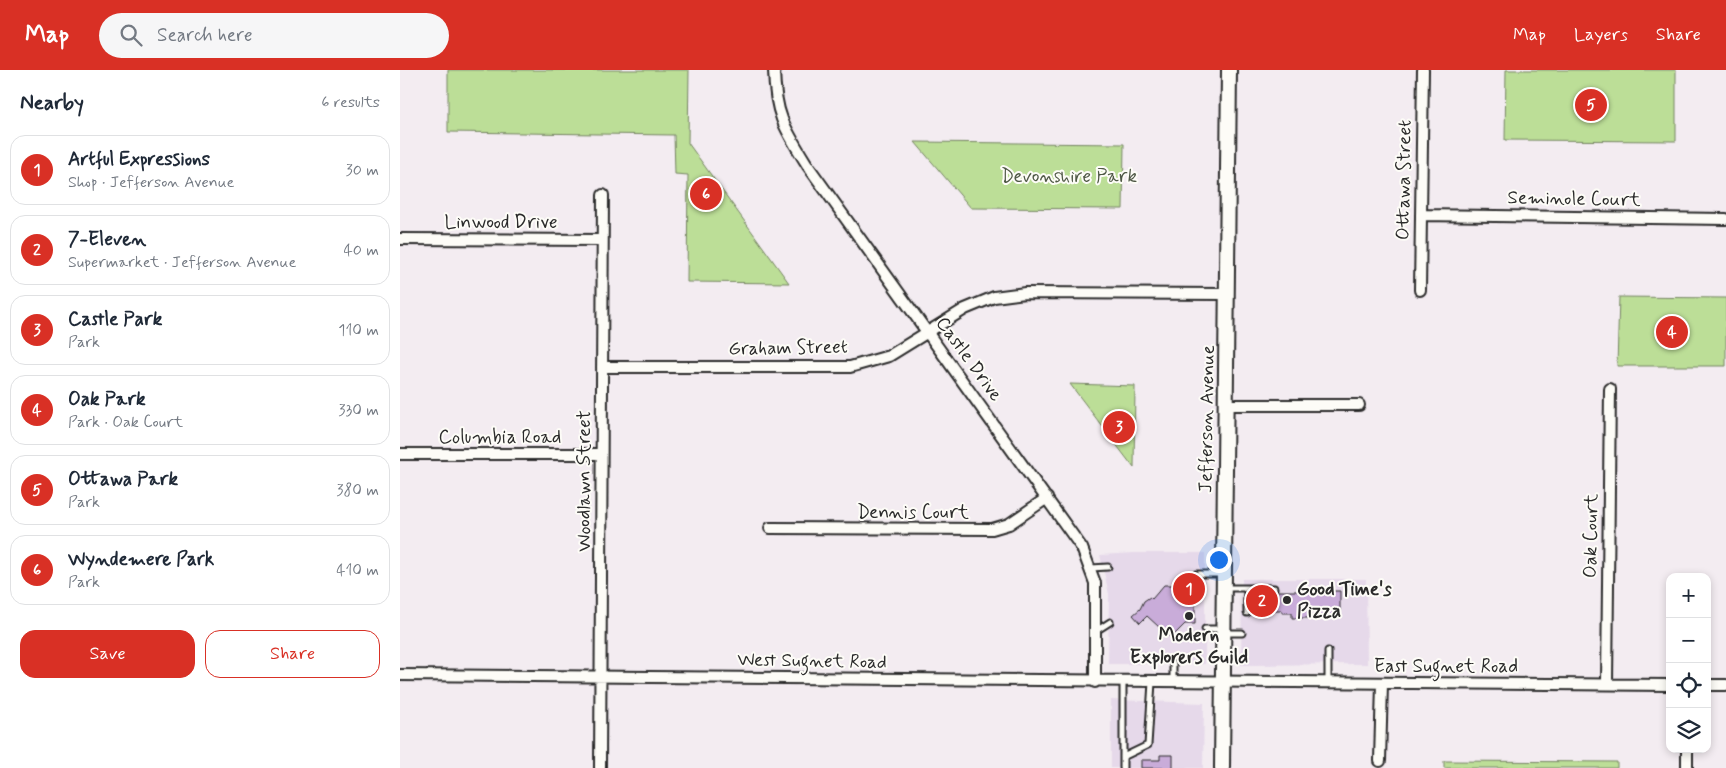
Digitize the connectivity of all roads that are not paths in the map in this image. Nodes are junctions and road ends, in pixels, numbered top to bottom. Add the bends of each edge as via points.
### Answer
1 (774, 70) edge
2 (1229, 70) edge
3 (1423, 70) edge
4 (603, 194) dead end
5 (1421, 215) junction
6 (1726, 219) edge
7 (400, 239) edge
8 (602, 240) junction
9 (1420, 290) dead end
10 (1227, 294) junction
11 (928, 332) junction
12 (602, 368) junction
13 (1610, 388) dead end
14 (1226, 405) junction
15 (1359, 405) dead end
16 (400, 454) edge
17 (600, 454) junction
18 (1048, 498) junction
19 (770, 528) dead end
20 (1108, 566) dead end
21 (1091, 568) junction
22 (1196, 574) dead end
23 (1224, 581) junction
24 (1247, 588) junction
25 (1274, 588) dead end
26 (1247, 613) dead end
27 (1110, 622) dead end
28 (1205, 629) dead end
29 (1223, 631) junction
30 (1096, 632) junction
31 (1242, 633) dead end
32 (1328, 651) dead end
33 (1173, 664) dead end
34 (400, 675) edge
35 (600, 677) junction
36 (1095, 682) junction
37 (1123, 682) junction
38 (1152, 682) junction
39 (1172, 682) junction
40 (1223, 683) junction
41 (1328, 683) junction
42 (1382, 683) junction
43 (1607, 684) junction
44 (1666, 685) edge
45 (1711, 685) edge
46 (1726, 685) edge
47 (1687, 753) edge
48 (1122, 757) junction
49 (1380, 761) dead end
50 (600, 768) edge
51 (1122, 768) edge
52 (1222, 768) edge
53 (1687, 768) edge

1 - 11 street, Castle Drive via 775,98 785,130
2 - 10 street, Jefferson Avenue
3 - 5 street, Ottawa Street
4 - 8 street, Woodlawn Street
5 - 6 street, Seminole Court
5 - 9 street, Ottawa Street
7 - 8 street, Linwood Drive
8 - 12 street, Woodlawn Street
10 - 11 street, Graham Street via 1025,293 994,297 965,309
10 - 14 street, Jefferson Avenue
11 - 12 street, Graham Street via 889,356 850,367
11 - 18 street, Castle Drive
12 - 17 street, Woodlawn Street
13 - 43 street, Oak Court
14 - 15 street
14 - 23 street, Jefferson Avenue
16 - 17 street, Columbia Road
17 - 35 street, Woodlawn Street
18 - 19 street, Dennis Court via 1009,524 992,529
18 - 21 street, Castle Drive via 1082,548
20 - 21 lane
21 - 30 street, Castle Drive
22 - 23 lane
23 - 24 lane
23 - 29 street, Jefferson Avenue
24 - 25 lane
24 - 26 lane
27 - 30 lane
28 - 29 lane
29 - 31 lane
29 - 40 street, Jefferson Avenue
30 - 36 street, Castle Drive
32 - 41 lane
33 - 39 lane
34 - 35 street, West Sugnet Road
35 - 36 street, West Sugnet Road
35 - 50 street, Woodlawn Street
36 - 37 street, West Sugnet Road
37 - 38 street, West Sugnet Road
37 - 48 lane
38 - 39 street, West Sugnet Road
38 - 48 lane via 1148,746
39 - 40 street, West Sugnet Road
40 - 41 street, East Sugnet Road
40 - 52 street, Jefferson Avenue
41 - 42 street, East Sugnet Road
42 - 43 street, East Sugnet Road
42 - 49 street
43 - 44 street, East Sugnet Road
45 - 46 street
47 - 53 street
48 - 51 lane

